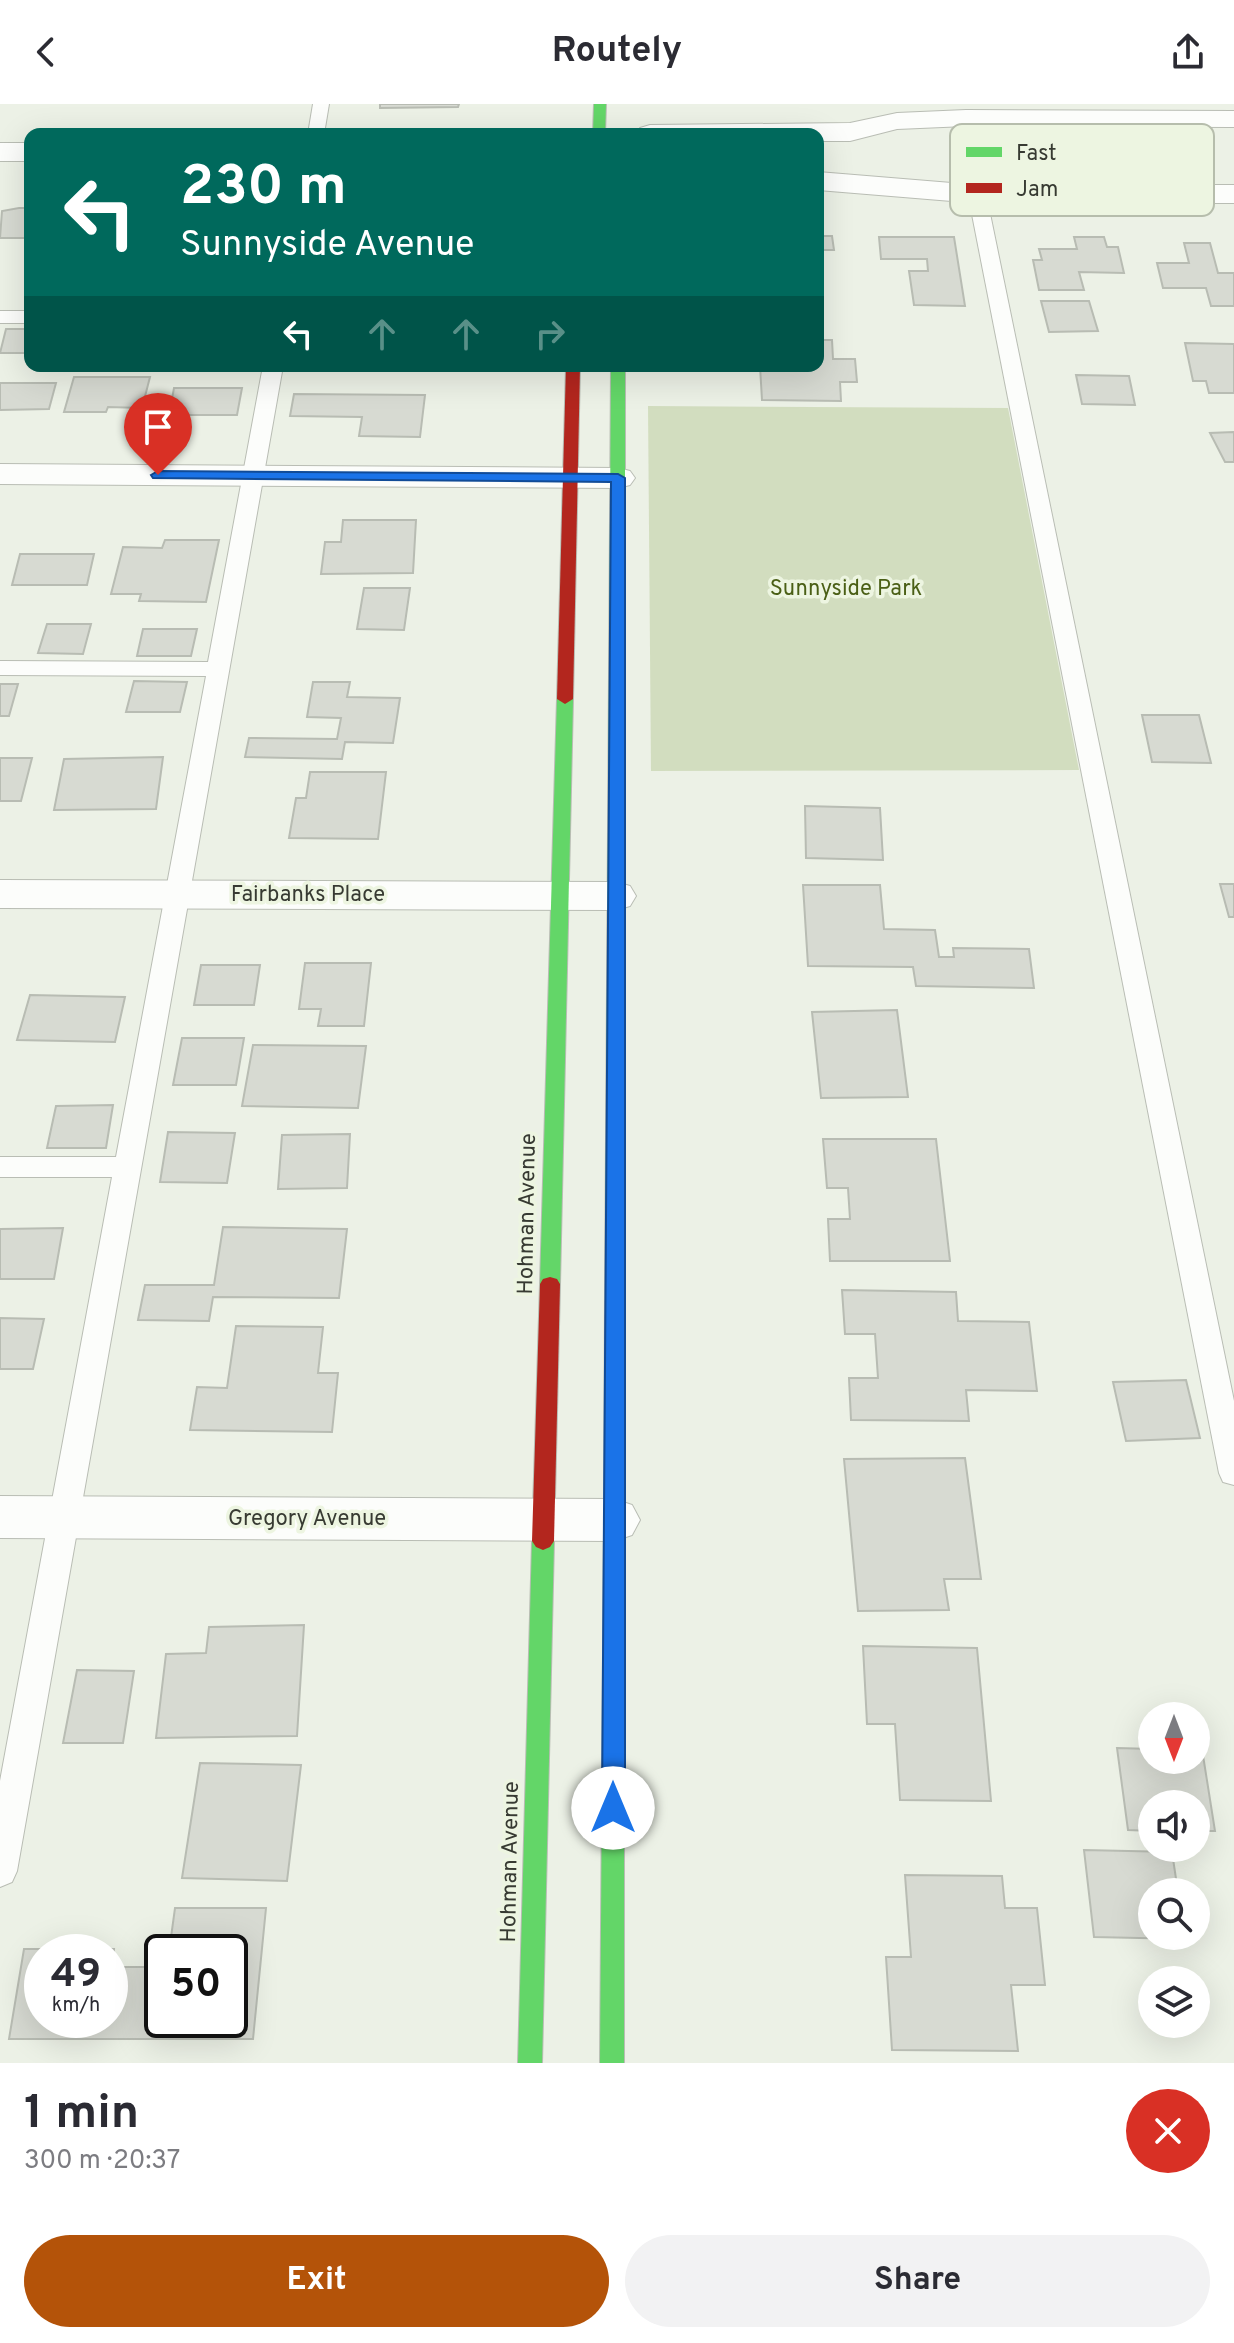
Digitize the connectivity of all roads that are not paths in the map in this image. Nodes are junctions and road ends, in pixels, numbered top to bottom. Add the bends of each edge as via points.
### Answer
1 (321, 104) edge
2 (600, 104) edge
3 (965, 111) edge
4 (1234, 119) edge
5 (317, 128) edge
6 (599, 128) edge
7 (824, 132) edge
8 (0, 152) edge
9 (24, 152) edge
10 (824, 181) edge
11 (950, 193) edge
12 (981, 216) edge
13 (0, 317) edge
14 (24, 317) edge
15 (272, 372) edge
16 (573, 372) edge
17 (618, 372) edge
18 (0, 474) edge
19 (253, 476) junction
20 (570, 478) junction
21 (618, 478) junction
22 (0, 668) edge
23 (218, 669) junction
24 (0, 894) edge
25 (177, 895) junction
26 (560, 896) junction
27 (616, 896) junction
28 (0, 1167) edge
29 (127, 1167) junction
30 (1234, 1473) edge
31 (0, 1517) edge
32 (64, 1518) junction
33 (544, 1520) junction
34 (614, 1520) junction
35 (0, 1871) edge
36 (530, 2063) edge
37 (612, 2063) edge

1 - 5 lane
2 - 6 main road
3 - 4 street
3 - 7 street
8 - 9 street
10 - 11 street
12 - 30 lane
13 - 14 lane
15 - 19 lane
16 - 20 main road, Hohman Avenue
17 - 21 main road
18 - 19 street
19 - 20 street
19 - 23 lane
20 - 21 street
20 - 26 main road, Hohman Avenue
21 - 27 main road
22 - 23 lane
23 - 25 lane
24 - 25 street, Fairbanks Place
25 - 26 street, Fairbanks Place
25 - 29 lane
26 - 27 street, Fairbanks Place
26 - 33 main road, Hohman Avenue
27 - 34 main road
28 - 29 lane
29 - 32 lane
31 - 32 street, Gregory Avenue
32 - 33 street, Gregory Avenue
32 - 35 lane
33 - 34 street, Gregory Avenue
33 - 36 main road, Hohman Avenue
34 - 37 main road

